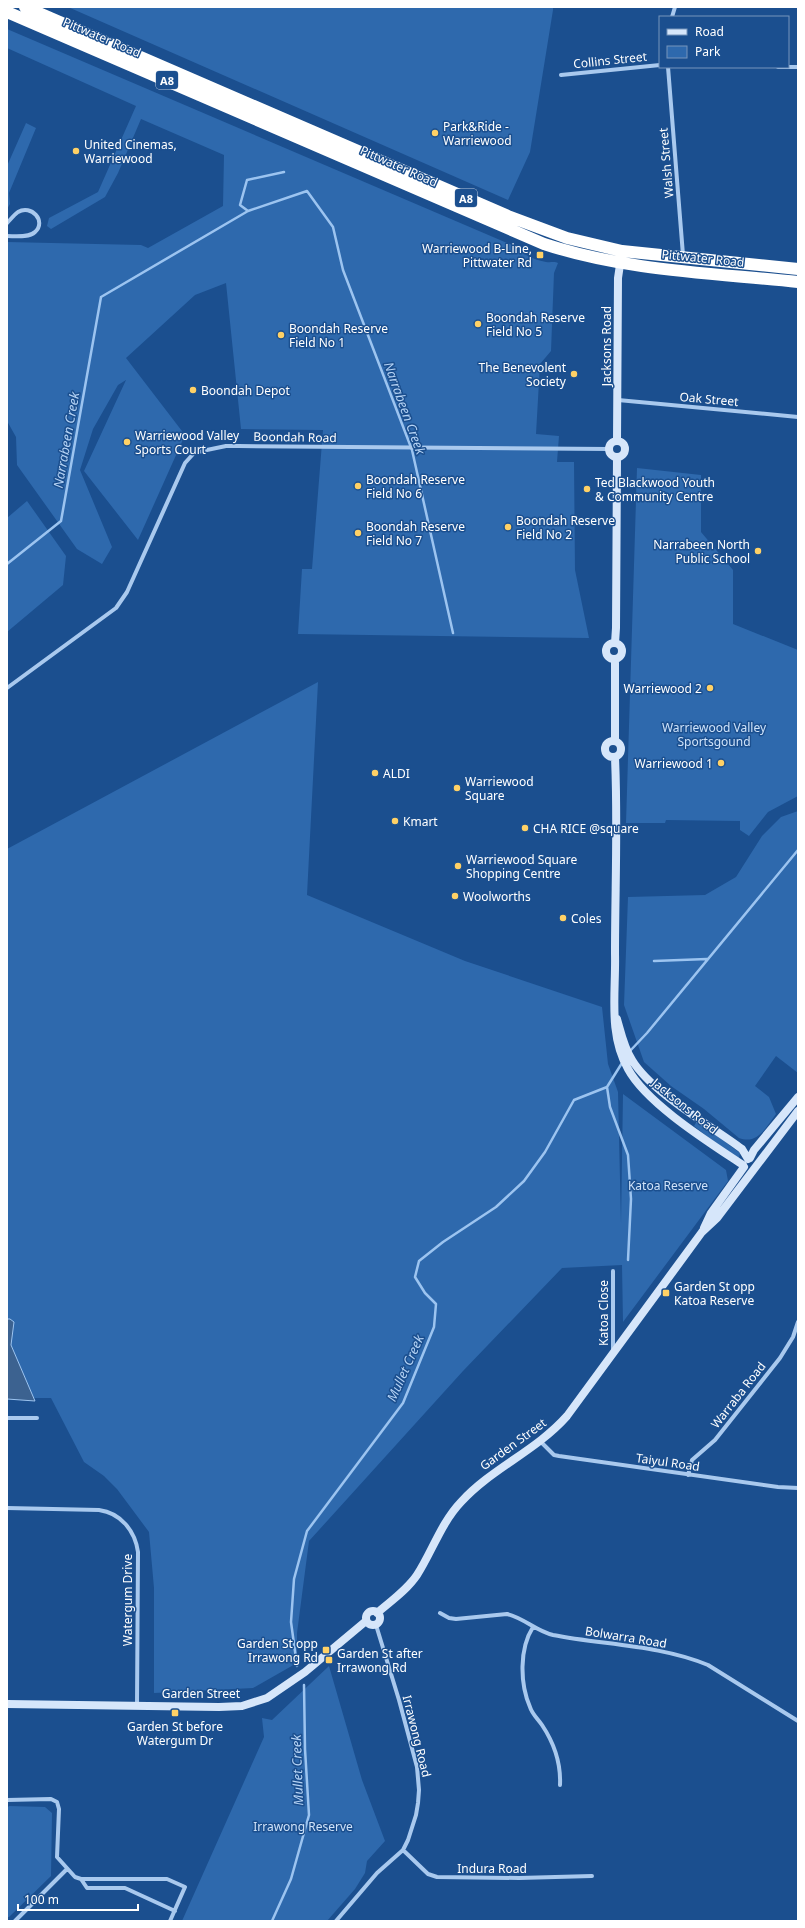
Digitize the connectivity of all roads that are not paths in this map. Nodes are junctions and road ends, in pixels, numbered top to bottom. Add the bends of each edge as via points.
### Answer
1 (25, 7) edge
2 (7, 12) edge
3 (659, 65) edge
4 (668, 68) edge
5 (561, 75) dead end
6 (7, 223) edge
7 (7, 236) edge
8 (622, 251) junction
9 (683, 258) junction
10 (620, 264) junction
11 (798, 269) edge
12 (798, 282) edge
13 (618, 400) junction
14 (798, 417) edge
15 (617, 441) junction
16 (609, 449) junction
17 (617, 457) junction
18 (614, 643) junction
19 (615, 660) junction
20 (7, 688) edge
21 (615, 741) junction
22 (615, 758) junction
23 (621, 1043) junction
24 (798, 1097) edge
25 (797, 1113) edge
26 (742, 1148) junction
27 (754, 1150) junction
28 (749, 1164) junction
29 (613, 1271) dead end
30 (798, 1322) edge
31 (614, 1355) junction
32 (7, 1418) edge
33 (37, 1418) dead end
34 (540, 1442) junction
35 (688, 1475) junction
36 (798, 1488) edge
37 (7, 1508) edge
38 (378, 1613) junction
39 (440, 1613) dead end
40 (366, 1621) junction
41 (376, 1625) junction
42 (533, 1627) junction
43 (7, 1704) edge
44 (137, 1705) junction
45 (798, 1721) edge
46 (560, 1785) dead end
47 (7, 1800) edge
48 (403, 1850) junction
49 (67, 1869) junction
50 (592, 1876) dead end
51 (81, 1879) junction
52 (175, 1911) junction
53 (15, 1921) edge
54 (170, 1921) edge
55 (336, 1921) edge

1 - 8 highway, Pittwater Road / A8 via 529,225 567,238
2 - 10 highway, Pittwater Road / A8 via 277,127 527,238 574,254
3 - 5 street, Collins Street
4 - 9 street, Walsh Street
6 - 7 street via 18,212 26,210 34,212 39,224 32,234
8 - 9 highway, Pittwater Road / A8
8 - 10 street, Jacksons Road
9 - 11 highway, Pittwater Road / A8
10 - 12 highway, Pittwater Road / A8
10 - 13 street, Jacksons Road
13 - 14 street, Oak Street
13 - 15 street, Jacksons Road
15 - 16 street via 610,444
15 - 17 street via 623,443 625,448 624,453
16 - 17 street via 612,455
16 - 20 street, Boondah Road via 226,446 194,453 185,463 126,592 116,608
17 - 18 street
18 - 19 street via 620,646 622,651 620,657
18 - 19 street via 609,644 606,652 607,657
19 - 21 street
21 - 22 street via 622,748
21 - 22 street via 608,743 605,749 608,756
22 - 23 street, Jacksons Road via 614,1010
23 - 26 street, Jacksons Road via 633,1062 656,1086
23 - 28 street, Jacksons Road via 628,1070 648,1095 705,1139
24 - 27 street, Garden Street
25 - 28 street, Garden Street
26 - 27 street
26 - 28 street, Jacksons Road
27 - 28 street, Garden Street
28 - 31 street, Garden Street via 711,1213 702,1232
29 - 31 street, Katoa Close
30 - 35 street, Warraba Road via 793,1337 780,1358 715,1440 692,1460
31 - 34 street, Garden Street via 554,1432
32 - 33 street
34 - 35 street, Taiyul Road via 554,1455
34 - 38 street, Garden Street via 489,1476 459,1504 416,1576 404,1591
35 - 36 street, Taiyul Road
37 - 44 street, Watergum Drive via 110,1512 121,1519 131,1532 138,1552
38 - 40 street via 369,1613
38 - 41 street via 380,1620
39 - 42 street, Bolwarra Road via 456,1619 507,1614
40 - 41 street
40 - 44 street, Garden Street via 305,1672 258,1702 236,1706
41 - 48 street, Irrawong Road via 401,1707 418,1780 416,1815
42 - 45 street, Bolwarra Road via 553,1635 696,1660
42 - 46 street via 525,1644 525,1694 530,1709 549,1737 557,1755
43 - 44 street, Garden Street
47 - 49 street via 52,1799 57,1802 57,1857
48 - 50 street, Indura Road via 428,1874 437,1877
48 - 55 street, Irrawong Road via 377,1874
49 - 51 street
49 - 53 street
51 - 52 street via 87,1888 125,1888
51 - 52 street via 167,1879 185,1887
52 - 54 street

